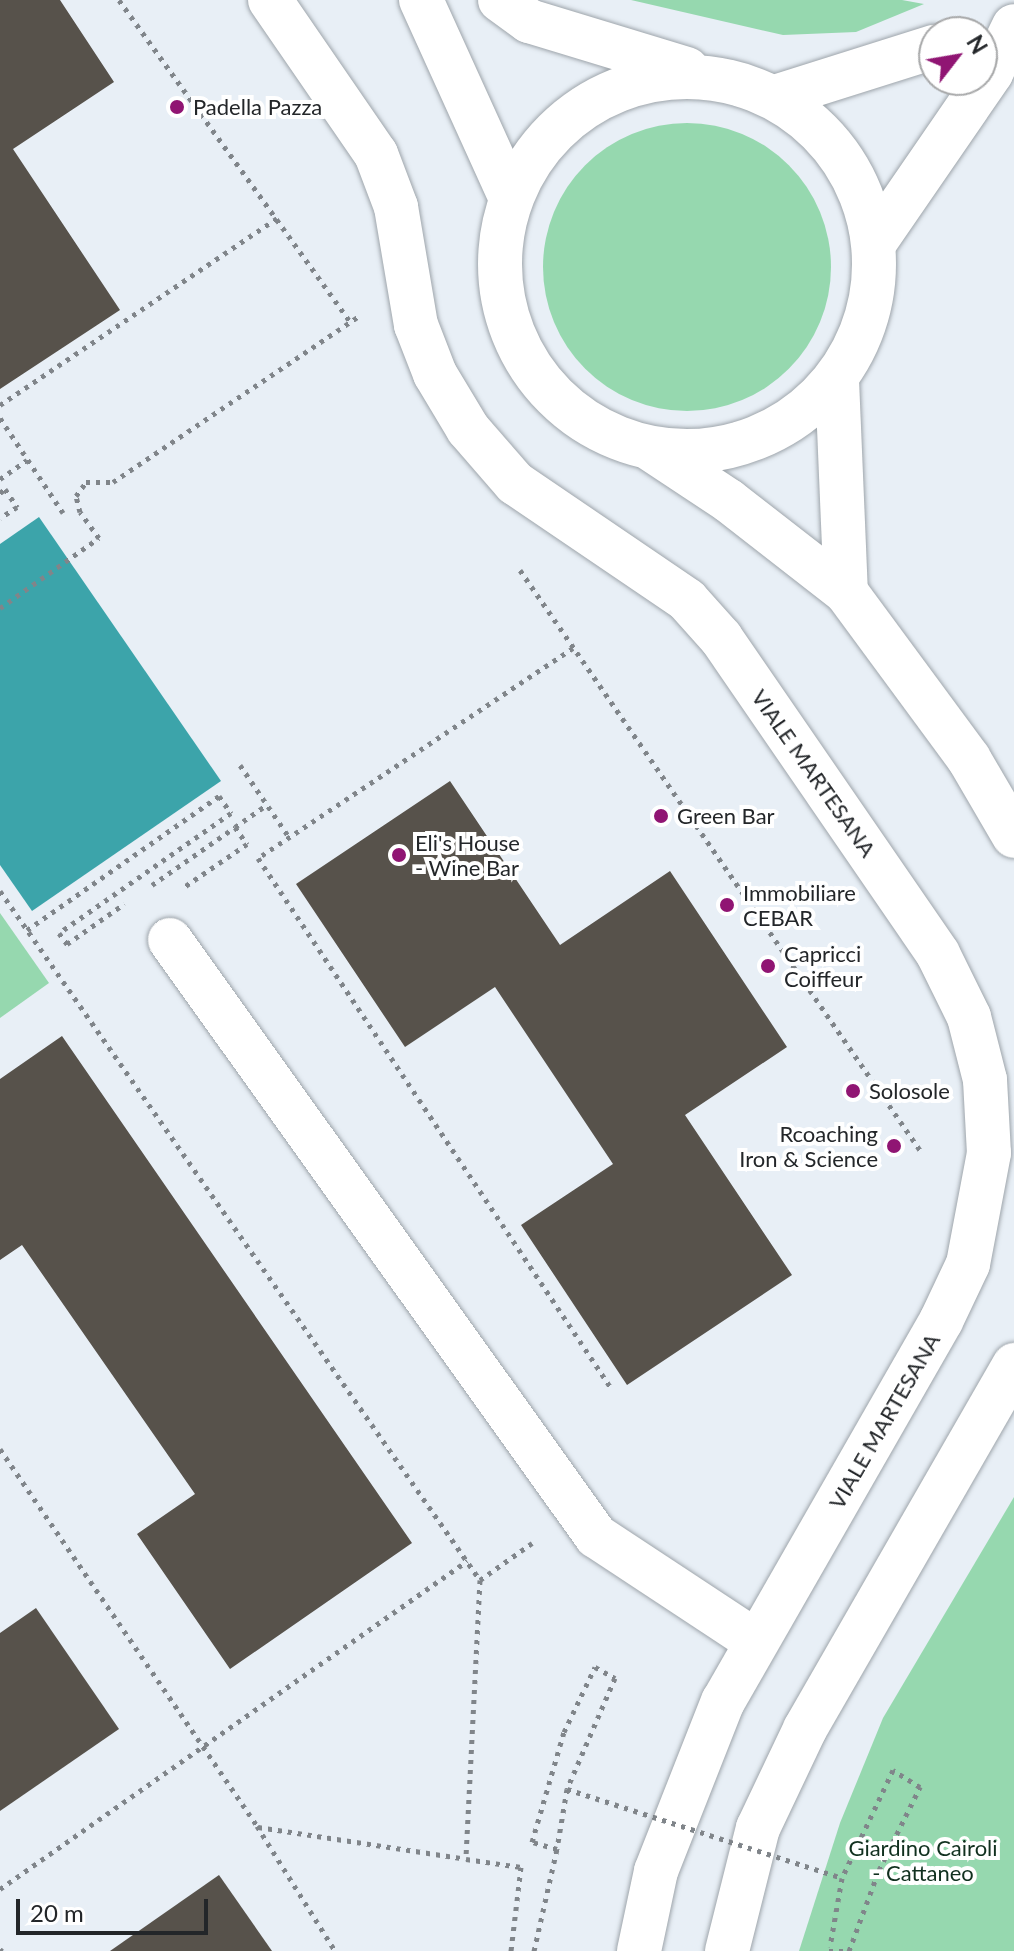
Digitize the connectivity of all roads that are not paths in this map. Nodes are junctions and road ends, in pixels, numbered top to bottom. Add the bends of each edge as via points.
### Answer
1 (270, 0) edge
2 (421, 0) edge
3 (500, 0) edge
4 (1014, 24) edge
5 (918, 52) edge
6 (713, 77) junction
7 (775, 97) junction
8 (510, 196) junction
9 (875, 242) junction
10 (837, 380) junction
11 (652, 450) junction
12 (846, 592) junction
13 (1014, 836) edge
14 (170, 940) road end
15 (1014, 1365) edge
16 (754, 1640) junction
17 (639, 1951) edge
18 (727, 1951) edge

1 - 16 street, VIALE MARTESANA via 382,167 396,207 416,325 435,374 468,429 515,483 687,600 721,638 938,954 969,1017 985,1080 989,1153 968,1264 941,1321
2 - 8 street
3 - 6 street via 529,21
4 - 9 street via 991,73
5 - 7 street
6 - 7 street
6 - 8 street via 648,79 611,91 566,119 525,166
7 - 9 street via 820,130 854,177
8 - 11 street via 499,281 527,365 550,401 588,426
9 - 10 street via 870,313
10 - 11 street via 800,416 766,436 717,451
10 - 12 street
11 - 12 street via 729,501
12 - 13 street via 969,759
14 - 16 street via 596,1536
15 - 18 street via 805,1729 758,1828
16 - 17 street, VIALE MARTESANA via 669,1834

